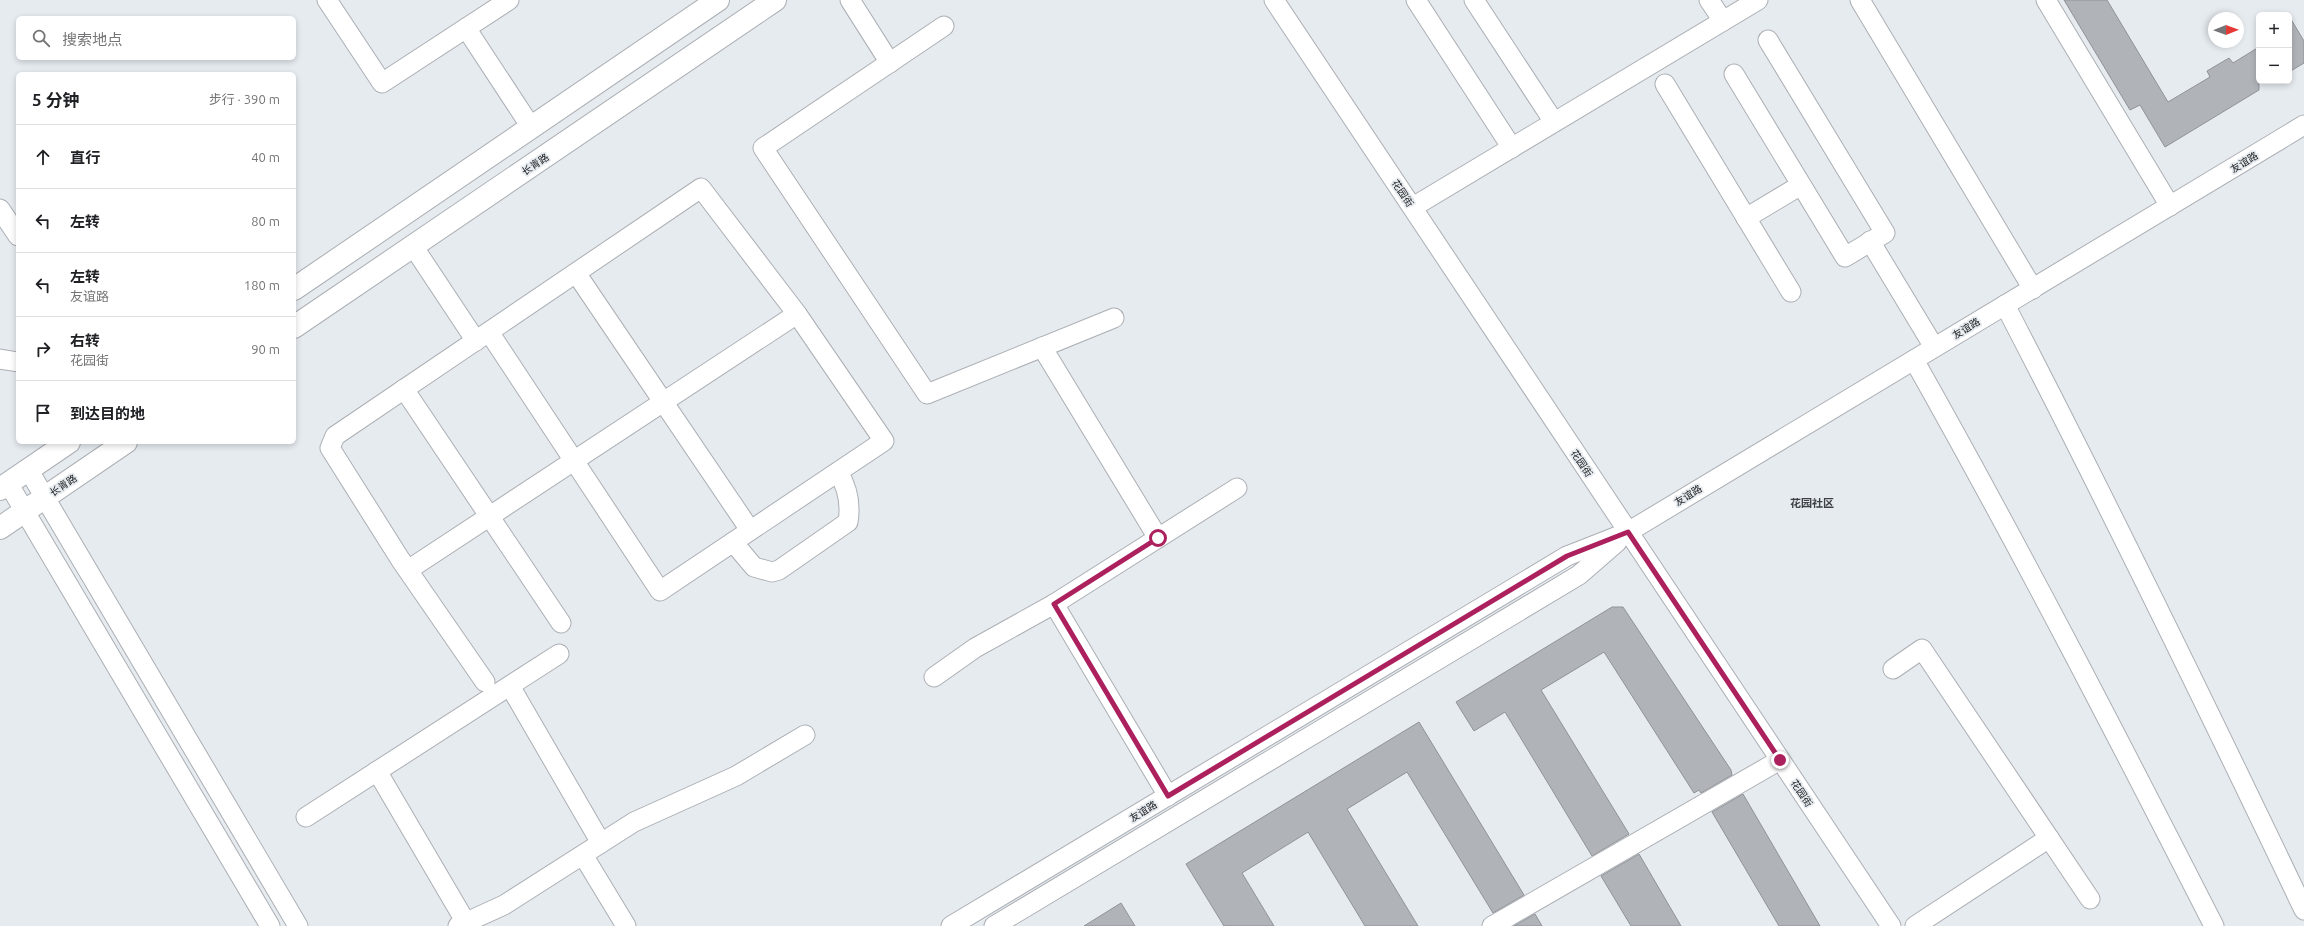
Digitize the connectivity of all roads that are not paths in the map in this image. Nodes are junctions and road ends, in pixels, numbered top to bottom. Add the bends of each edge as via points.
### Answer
1 (327, 0) edge
2 (509, 0) edge
3 (718, 0) edge
4 (775, 0) edge
5 (850, 0) edge
6 (1274, 0) edge
7 (1416, 0) edge
8 (1474, 0) edge
9 (1709, 0) edge
10 (1758, 0) edge
11 (1860, 0) edge
12 (2046, 0) edge
13 (1723, 21) junction
14 (944, 26) dead end
15 (466, 28) junction
16 (1768, 40) dead end
17 (890, 63) junction
18 (1734, 74) dead end
19 (1665, 84) dead end
20 (1554, 122) junction
21 (2304, 125) edge
22 (530, 128) junction
23 (1512, 148) junction
24 (1801, 185) junction
25 (2170, 206) junction
26 (1413, 207) junction
27 (0, 209) edge
28 (1746, 218) junction
29 (16, 233) edge
30 (1870, 241) junction
31 (413, 246) junction
32 (576, 273) junction
33 (296, 288) edge
34 (2033, 288) junction
35 (1791, 292) dead end
36 (2005, 305) junction
37 (798, 314) junction
38 (1114, 318) dead end
39 (296, 326) edge
40 (483, 336) junction
41 (1042, 348) junction
42 (1934, 348) junction
43 (0, 358) edge
44 (1914, 360) junction
45 (16, 362) edge
46 (404, 389) junction
47 (664, 402) junction
48 (66, 444) edge
49 (123, 444) edge
50 (574, 461) junction
51 (28, 469) junction
52 (838, 472) junction
53 (4, 486) edge
54 (1237, 488) dead end
55 (45, 497) junction
56 (24, 511) junction
57 (489, 517) junction
58 (0, 528) edge
59 (750, 530) junction
60 (1628, 532) junction
61 (1158, 538) junction
62 (733, 542) junction
63 (408, 570) junction
64 (1054, 604) junction
65 (561, 623) dead end
66 (559, 654) dead end
67 (1893, 669) dead end
68 (934, 677) dead end
69 (485, 682) dead end
70 (510, 686) junction
71 (805, 735) dead end
72 (1780, 760) junction
73 (377, 771) junction
74 (1168, 796) junction
75 (306, 817) dead end
76 (2049, 838) junction
77 (601, 843) junction
78 (583, 855) junction
79 (2090, 899) dead end
80 (2304, 910) edge
81 (464, 925) edge
82 (270, 926) edge
83 (298, 926) edge
84 (626, 926) edge
85 (952, 926) edge
86 (994, 926) edge
87 (1492, 926) edge
88 (1891, 926) edge
89 (1915, 926) edge
90 (2214, 926) edge

1 - 15 street via 382,83
2 - 15 street
3 - 22 main road
4 - 31 main road, 长青路
5 - 17 street
6 - 26 street, 花园街
7 - 23 street
8 - 20 street
9 - 13 street
10 - 13 street
11 - 34 street
12 - 25 street
13 - 20 street
14 - 17 street
15 - 22 street
16 - 30 street via 1885,233
17 - 41 street via 764,148 927,394
18 - 24 street
19 - 28 street
20 - 23 street
21 - 25 street, 友谊路
22 - 33 main road
23 - 26 street
24 - 28 street
24 - 30 street via 1845,257
25 - 34 street, 友谊路
26 - 60 street, 花园街
27 - 29 street
28 - 35 street
30 - 42 street
31 - 39 main road, 长青路
31 - 40 street
32 - 37 street via 701,188
32 - 40 street
32 - 47 street
34 - 36 street, 友谊路
36 - 42 street, 友谊路
36 - 80 street via 2064,418
37 - 47 street
37 - 52 street via 884,441
38 - 41 street
40 - 46 street
40 - 50 street
41 - 61 street
42 - 44 street, 友谊路
43 - 45 street
44 - 60 street, 友谊路
44 - 90 street via 2002,517
46 - 57 street
46 - 63 street via 335,436 330,448
47 - 50 street
47 - 59 street
48 - 51 main road
49 - 55 main road, 长青路
50 - 57 street
50 - 62 street via 660,591
51 - 53 main road
51 - 55 street
52 - 59 street
52 - 62 street via 849,498 848,522 779,570 765,572 754,567
53 - 56 street
54 - 61 street
55 - 56 main road, 长青路
55 - 83 street
56 - 58 main road, 长青路
56 - 82 street
57 - 63 street
57 - 65 street
59 - 62 street
60 - 72 street, 花园街
60 - 74 street, 友谊路 via 1567,556
60 - 86 street, 友谊路 via 1579,575
61 - 64 street
63 - 69 street
64 - 68 street via 975,648
64 - 74 street
66 - 70 street
67 - 76 street via 1922,649
70 - 73 street
70 - 77 street
71 - 77 street via 736,776 634,822
72 - 87 street
72 - 88 street, 花园街
73 - 75 street
73 - 81 street
74 - 85 street, 友谊路
76 - 79 street
76 - 89 street
77 - 78 street
78 - 81 street via 504,905
78 - 84 street

